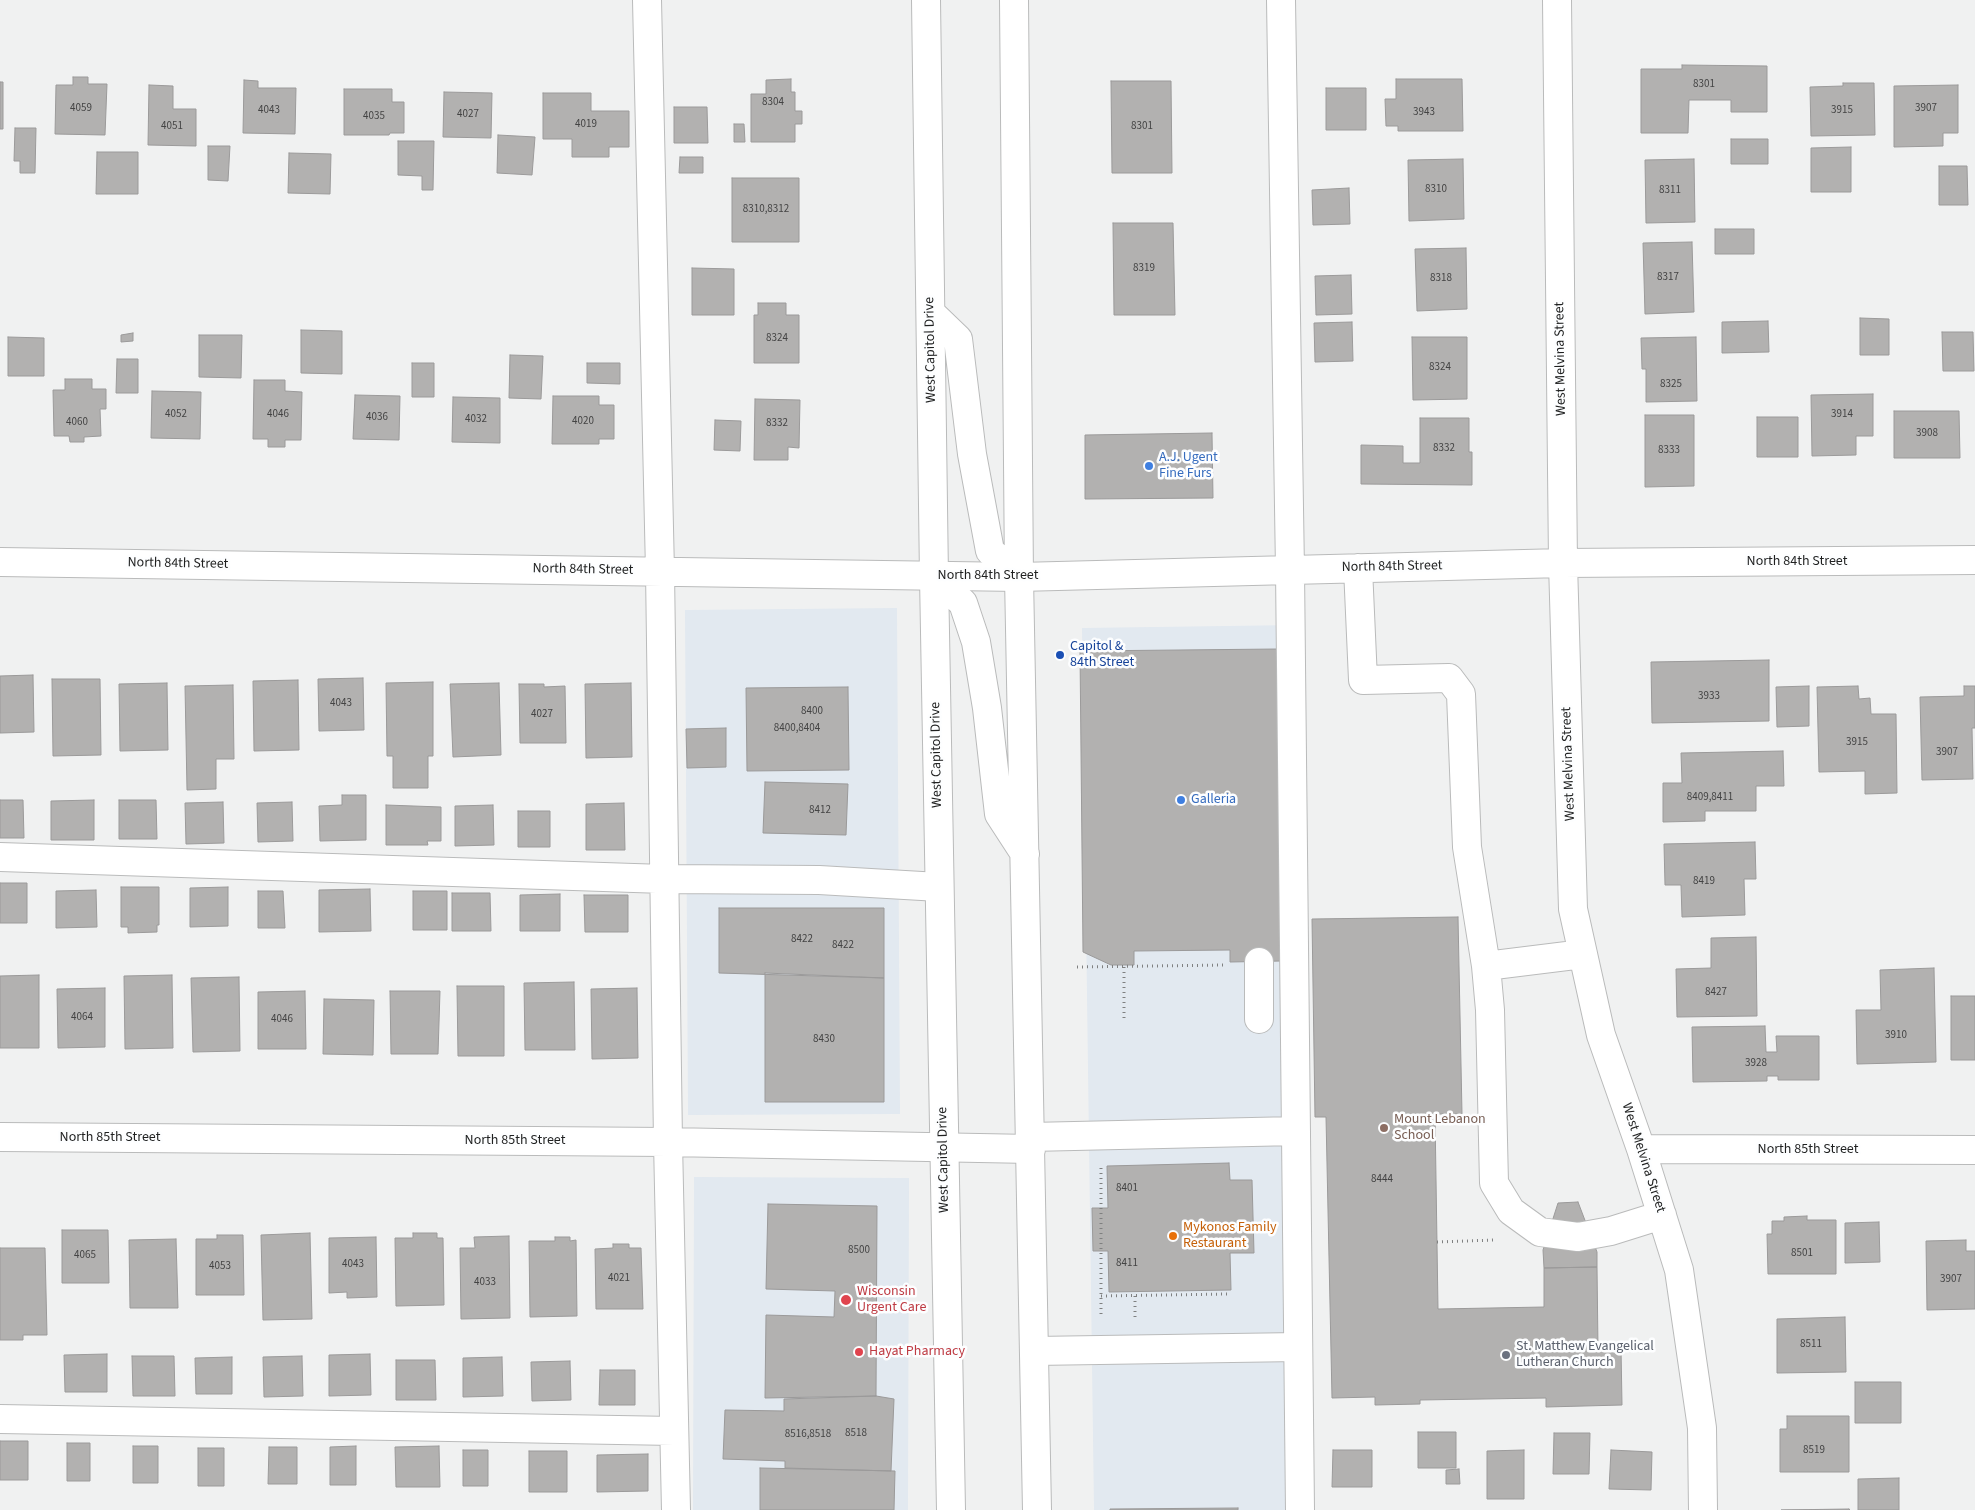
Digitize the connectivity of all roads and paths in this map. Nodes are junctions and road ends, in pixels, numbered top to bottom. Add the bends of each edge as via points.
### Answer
1 (647, 0) edge
2 (926, 0) edge
3 (1014, 0) edge
4 (1281, 0) edge
5 (1557, 0) edge
6 (931, 313) junction
7 (1975, 560) edge
8 (0, 562) edge
9 (1563, 564) junction
10 (1358, 568) junction
11 (1290, 570) junction
12 (660, 572) junction
13 (934, 577) junction
14 (1019, 577) junction
15 (1025, 854) junction
16 (0, 857) edge
17 (664, 880) junction
18 (939, 887) junction
19 (1583, 954) junction
20 (1259, 962) dead end
21 (1227, 965) dead end
22 (1486, 966) junction
23 (1077, 967) dead end
24 (1124, 967) junction
25 (1259, 1019) dead end
26 (1124, 1020) dead end
27 (1296, 1131) junction
28 (1112, 1135) junction
29 (0, 1137) edge
30 (668, 1142) junction
31 (1030, 1143) junction
32 (944, 1148) junction
33 (1642, 1149) junction
34 (1975, 1150) edge
35 (1662, 1215) junction
36 (1503, 1238) dead end
37 (1437, 1242) dead end
38 (1227, 1294) dead end
39 (1100, 1296) junction
40 (1101, 1319) dead end
41 (1298, 1347) junction
42 (1034, 1351) junction
43 (0, 1419) edge
44 (674, 1431) junction
45 (676, 1510) edge
46 (951, 1510) edge
47 (1037, 1510) edge
48 (1300, 1510) edge
49 (1703, 1510) edge

1 - 12 street
2 - 6 street, West Capitol Drive
3 - 14 street
4 - 11 street
5 - 9 street, West Melvina Street
6 - 13 street, West Capitol Drive
6 - 14 street via 958,340 972,454 990,551
7 - 9 street, North 84th Street
8 - 12 street, North 84th Street
9 - 10 street, North 84th Street
9 - 19 street, West Melvina Street via 1573,909
10 - 11 street, North 84th Street
10 - 22 street via 1362,680 1449,678 1461,694 1467,848
11 - 14 street, North 84th Street
11 - 27 street
12 - 13 street, North 84th Street
12 - 17 street
13 - 14 street, North 84th Street
13 - 15 street via 963,603 976,642 999,814
13 - 18 street, West Capitol Drive
14 - 15 street
15 - 31 street
16 - 17 street
17 - 18 street via 819,880
17 - 30 street
18 - 32 street, West Capitol Drive
19 - 22 street
19 - 33 street, West Melvina Street via 1602,1035
20 - 25 street
21 - 24 path
22 - 35 street via 1494,1183 1511,1211 1540,1232 1578,1237 1611,1231
23 - 24 path
24 - 26 path
27 - 28 street, North 85th Street
27 - 41 street
28 - 31 street, North 85th Street
28 - 39 path via 1100,1168
29 - 30 street, North 85th Street
30 - 32 street, North 85th Street
30 - 44 street
31 - 32 street, North 85th Street
31 - 42 street
32 - 46 street, West Capitol Drive
33 - 34 street, North 85th Street
33 - 35 street, West Melvina Street
35 - 49 street, West Melvina Street via 1679,1270 1702,1428
36 - 37 path
38 - 39 path
39 - 40 path
41 - 42 street
41 - 48 street
42 - 47 street
43 - 44 street
44 - 45 street

